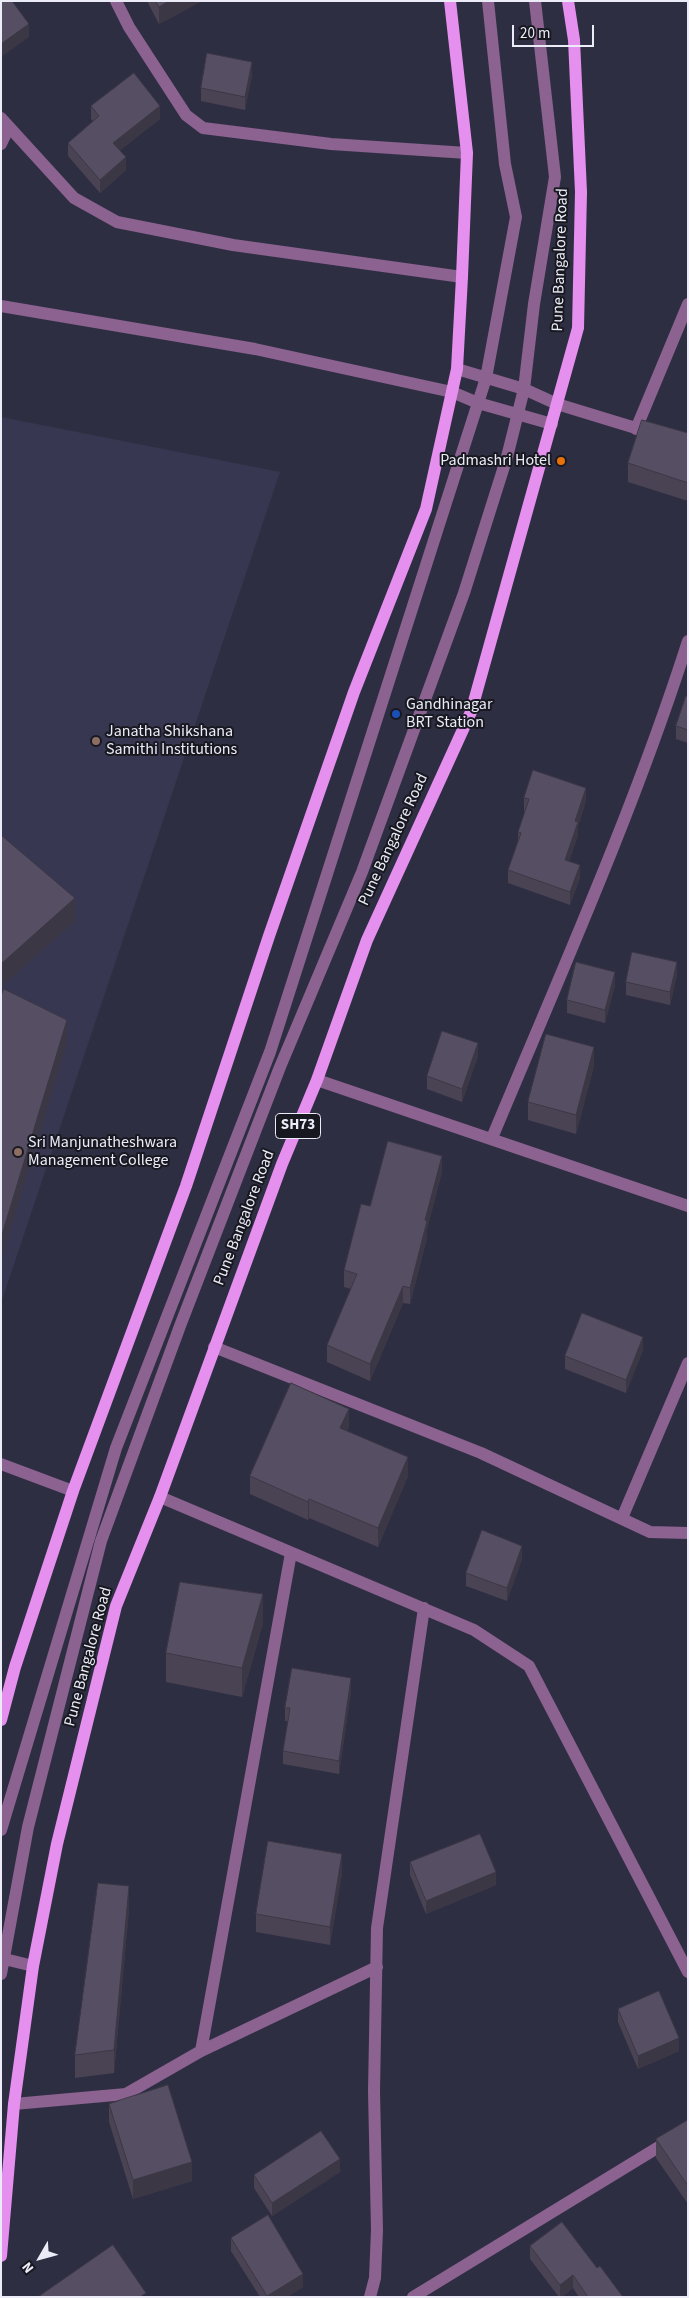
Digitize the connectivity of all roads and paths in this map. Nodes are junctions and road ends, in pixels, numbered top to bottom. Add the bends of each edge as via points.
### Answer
1 (116, 1) edge
2 (450, 1) edge
3 (488, 1) edge
4 (535, 1) edge
5 (568, 1) edge
6 (5, 123) edge
7 (1, 144) edge
8 (467, 152) junction
9 (462, 277) junction
10 (688, 304) edge
11 (1, 306) edge
12 (457, 369) junction
13 (486, 378) junction
14 (524, 389) junction
15 (452, 392) junction
16 (478, 403) junction
17 (557, 404) junction
18 (518, 414) junction
19 (552, 424) junction
20 (636, 428) junction
21 (688, 444) edge
22 (688, 641) edge
23 (317, 1080) junction
24 (492, 1138) junction
25 (688, 1206) edge
26 (214, 1347) junction
27 (688, 1363) edge
28 (1, 1464) edge
29 (73, 1491) junction
30 (160, 1496) junction
31 (622, 1518) junction
32 (688, 1533) edge
33 (291, 1553) junction
34 (424, 1608) junction
35 (1, 1720) edge
36 (1, 1830) edge
37 (3, 1958) edge
38 (33, 1966) junction
39 (377, 1967) junction
40 (688, 1972) edge
41 (1, 1974) edge
42 (201, 2051) junction
43 (14, 2104) junction
44 (688, 2129) edge
45 (1, 2256) edge
46 (370, 2297) edge
47 (413, 2297) edge

1 - 8 street via 129,27 186,115 203,128 331,144
2 - 8 main road
3 - 13 street via 505,164 516,217
4 - 14 street via 555,176
5 - 17 main road, Pune Bangalore Road / SH73 via 574,40 581,192 578,328
6 - 7 street
6 - 9 street via 74,198 117,222 233,245
8 - 9 main road
9 - 12 main road
10 - 20 street
11 - 15 street via 255,349
12 - 13 street
12 - 15 main road
13 - 14 street
13 - 16 street
14 - 17 street
14 - 18 street
15 - 16 street
15 - 29 main road via 426,509 354,692 186,1186
16 - 18 street
16 - 36 street via 270,1052 116,1448
17 - 19 main road, Pune Bangalore Road / SH73
17 - 20 street
18 - 19 street
18 - 37 street via 464,593 362,872 272,1085 155,1391 102,1541 28,1826
19 - 23 main road, Pune Bangalore Road / SH73 via 471,712 367,940
20 - 21 street
22 - 24 street via 604,867
23 - 24 street
23 - 26 main road, Pune Bangalore Road / SH73
24 - 25 street
26 - 30 main road, Pune Bangalore Road / SH73
26 - 31 street via 481,1453
27 - 31 street
28 - 29 street
29 - 35 main road via 15,1667
30 - 33 street
30 - 38 main road, Pune Bangalore Road / SH73 via 116,1606 57,1844
31 - 32 street via 650,1532
33 - 34 street
33 - 42 street
34 - 39 street via 377,1928
34 - 40 street via 474,1630 529,1666
37 - 38 street
37 - 41 street
38 - 43 main road, Pune Bangalore Road / SH73
39 - 42 street
39 - 46 street via 374,2091 377,2230 375,2278
42 - 43 street via 126,2094
43 - 45 main road, Pune Bangalore Road / SH73
44 - 47 street

